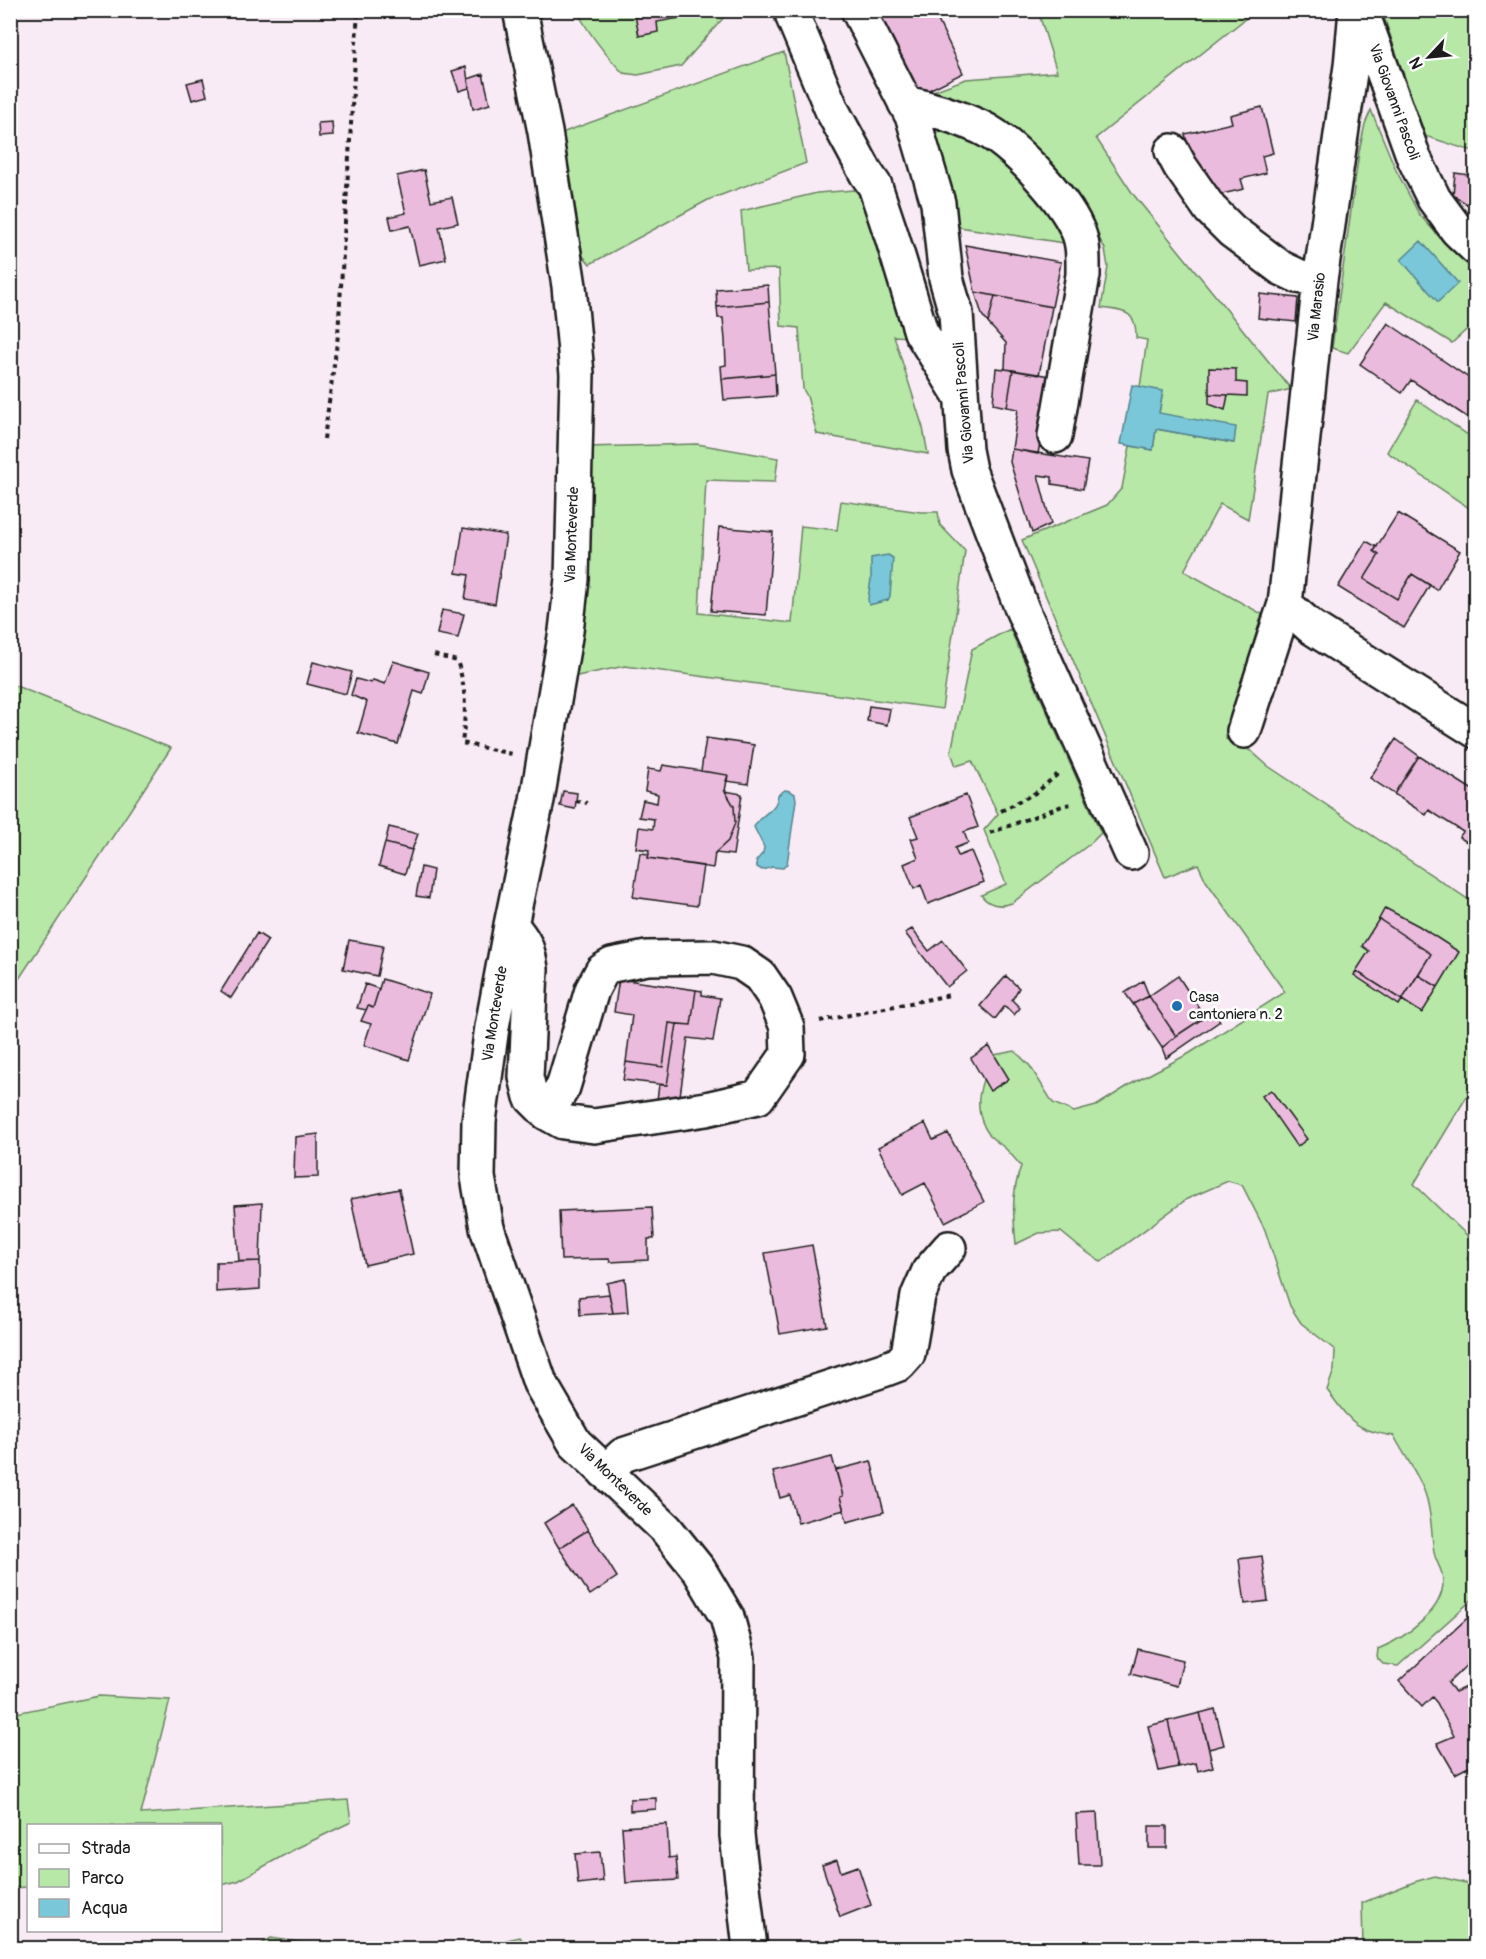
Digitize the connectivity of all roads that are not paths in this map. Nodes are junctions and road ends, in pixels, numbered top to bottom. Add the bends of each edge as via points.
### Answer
1 (520, 10) edge
2 (858, 10) edge
3 (1356, 10) edge
4 (1361, 10) edge
5 (794, 17) dead end
6 (905, 103) junction
7 (1172, 152) dead end
8 (1476, 248) edge
9 (1320, 280) junction
10 (961, 397) junction
11 (1055, 436) dead end
12 (1285, 604) junction
13 (1244, 731) dead end
14 (1476, 731) edge
15 (1131, 853) dead end
16 (511, 926) junction
17 (547, 1113) junction
18 (950, 1248) dead end
19 (605, 1472) junction
20 (750, 1948) edge

1 - 16 street, Via Monteverde via 545,132 578,374 571,589 566,631
2 - 6 street, Via Giovanni Pascoli
3 - 9 street, Via Marasio
4 - 8 street, Via Giovanni Pascoli via 1419,168 1434,199
5 - 10 street via 832,110 875,186 921,332
6 - 10 street, Via Giovanni Pascoli via 938,203 946,278 956,313
6 - 11 street via 982,128 1011,149 1045,181 1078,231 1083,275
7 - 9 street via 1210,209 1232,231 1281,268
9 - 12 street, Via Marasio
10 - 15 street, Via Giovanni Pascoli via 969,470 1022,609
12 - 13 street, Via Marasio
12 - 14 street via 1311,627
16 - 17 street via 529,951 531,969 526,1077 531,1097
16 - 19 street, Via Monteverde via 479,1121 478,1177 485,1218 540,1383 575,1443
17 - 17 street via 563,1087 592,990 602,971 612,965 648,958 713,957 741,963 760,975 775,998 787,1027 788,1054 758,1097 594,1126 563,1122
18 - 19 street via 929,1271 918,1296 908,1354 899,1364 623,1455
19 - 20 street, Via Monteverde via 666,1529 699,1570 728,1617 738,1658 736,1835

